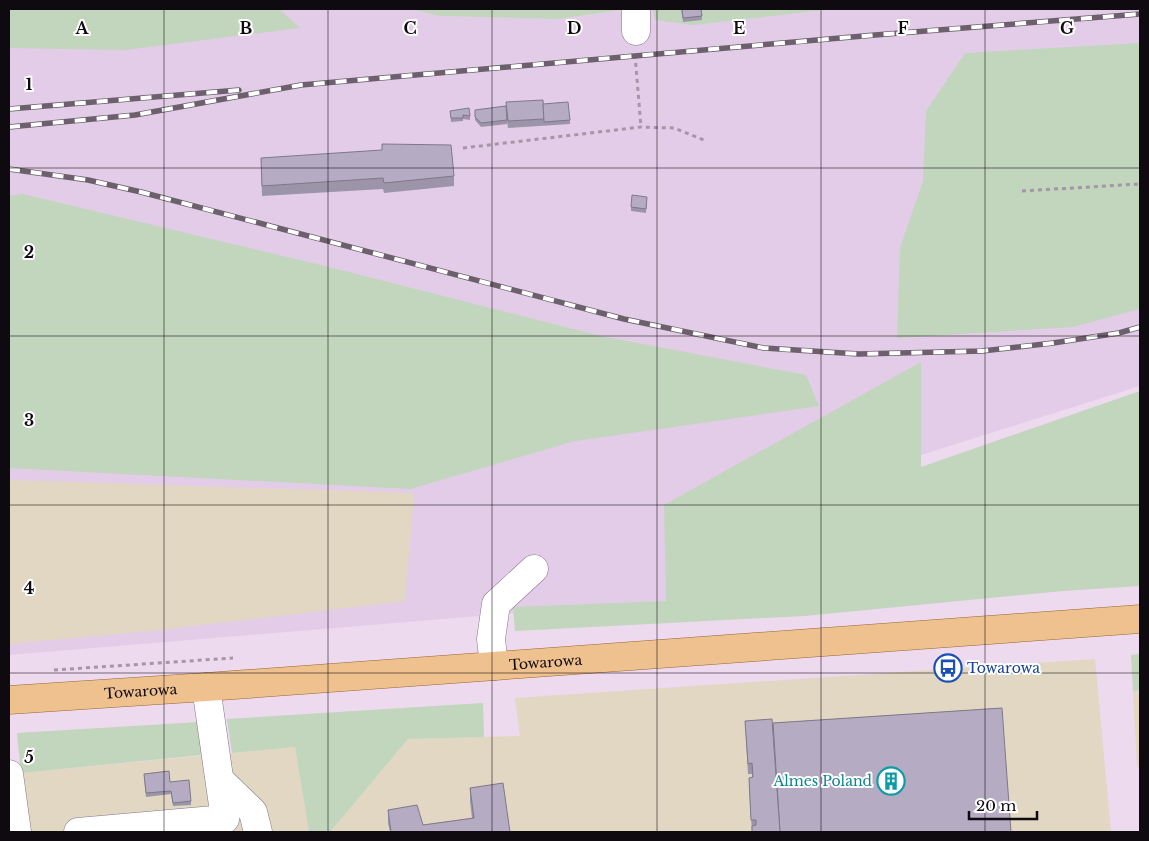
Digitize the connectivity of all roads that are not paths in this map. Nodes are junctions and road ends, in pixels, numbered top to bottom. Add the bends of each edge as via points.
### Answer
1 (534, 570) dead end
2 (1140, 619) edge
3 (494, 666) junction
4 (206, 687) junction
5 (9, 700) edge
6 (9, 774) edge
7 (220, 780) junction
8 (17, 832) edge
9 (78, 832) edge
10 (258, 832) edge

1 - 3 lane via 496,604 491,639
2 - 3 main road, Towarowa
3 - 4 main road, Towarowa
4 - 5 main road, Towarowa
4 - 7 lane
6 - 8 lane
7 - 9 lane via 225,819
7 - 10 lane via 253,812

